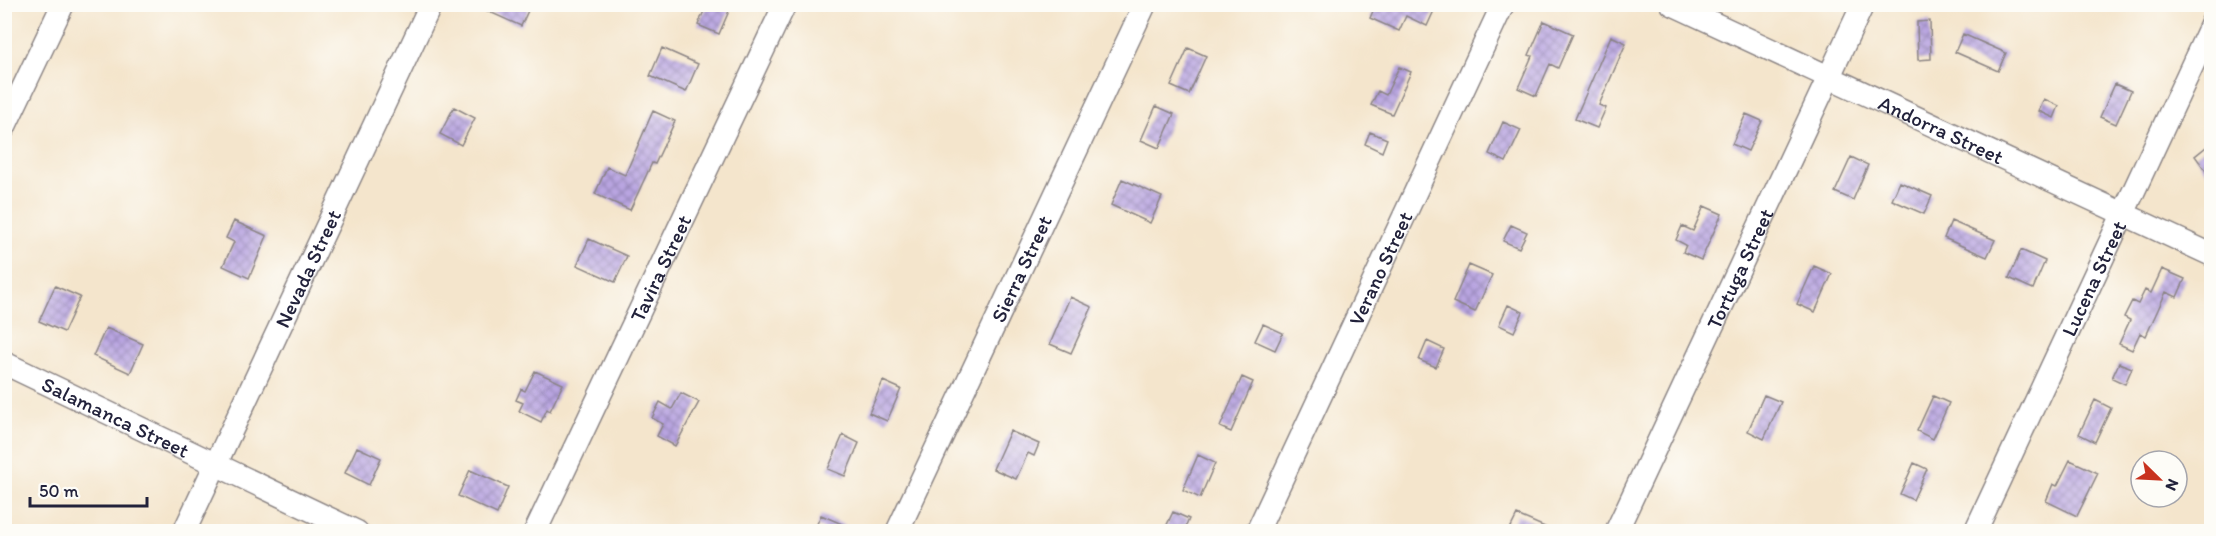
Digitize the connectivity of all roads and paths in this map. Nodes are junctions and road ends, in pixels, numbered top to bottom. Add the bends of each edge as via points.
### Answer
1 (63, 4) edge
2 (431, 4) edge
3 (785, 4) edge
4 (1145, 4) edge
5 (1503, 4) edge
6 (1672, 4) edge
7 (1863, 4) edge
8 (2211, 23) edge
9 (1828, 78) junction
10 (4, 128) edge
11 (2122, 213) junction
12 (2211, 255) edge
13 (4, 363) edge
14 (216, 464) junction
15 (184, 531) edge
16 (357, 531) edge
17 (535, 531) edge
18 (897, 531) edge
19 (1257, 531) edge
20 (1616, 531) edge
21 (1975, 531) edge

1 - 10 street
2 - 14 street, Nevada Street
3 - 17 street, Tavira Street
4 - 18 street, Sierra Street
5 - 19 street, Verano Street
6 - 9 street, Andorra Street
7 - 9 street, Tortuga Street
8 - 11 street, Lucena Street
9 - 11 street, Andorra Street
9 - 20 street, Tortuga Street
11 - 12 street, Andorra Street
11 - 21 street, Lucena Street
13 - 14 street, Salamanca Street
14 - 15 street, Nevada Street
14 - 16 street, Salamanca Street

